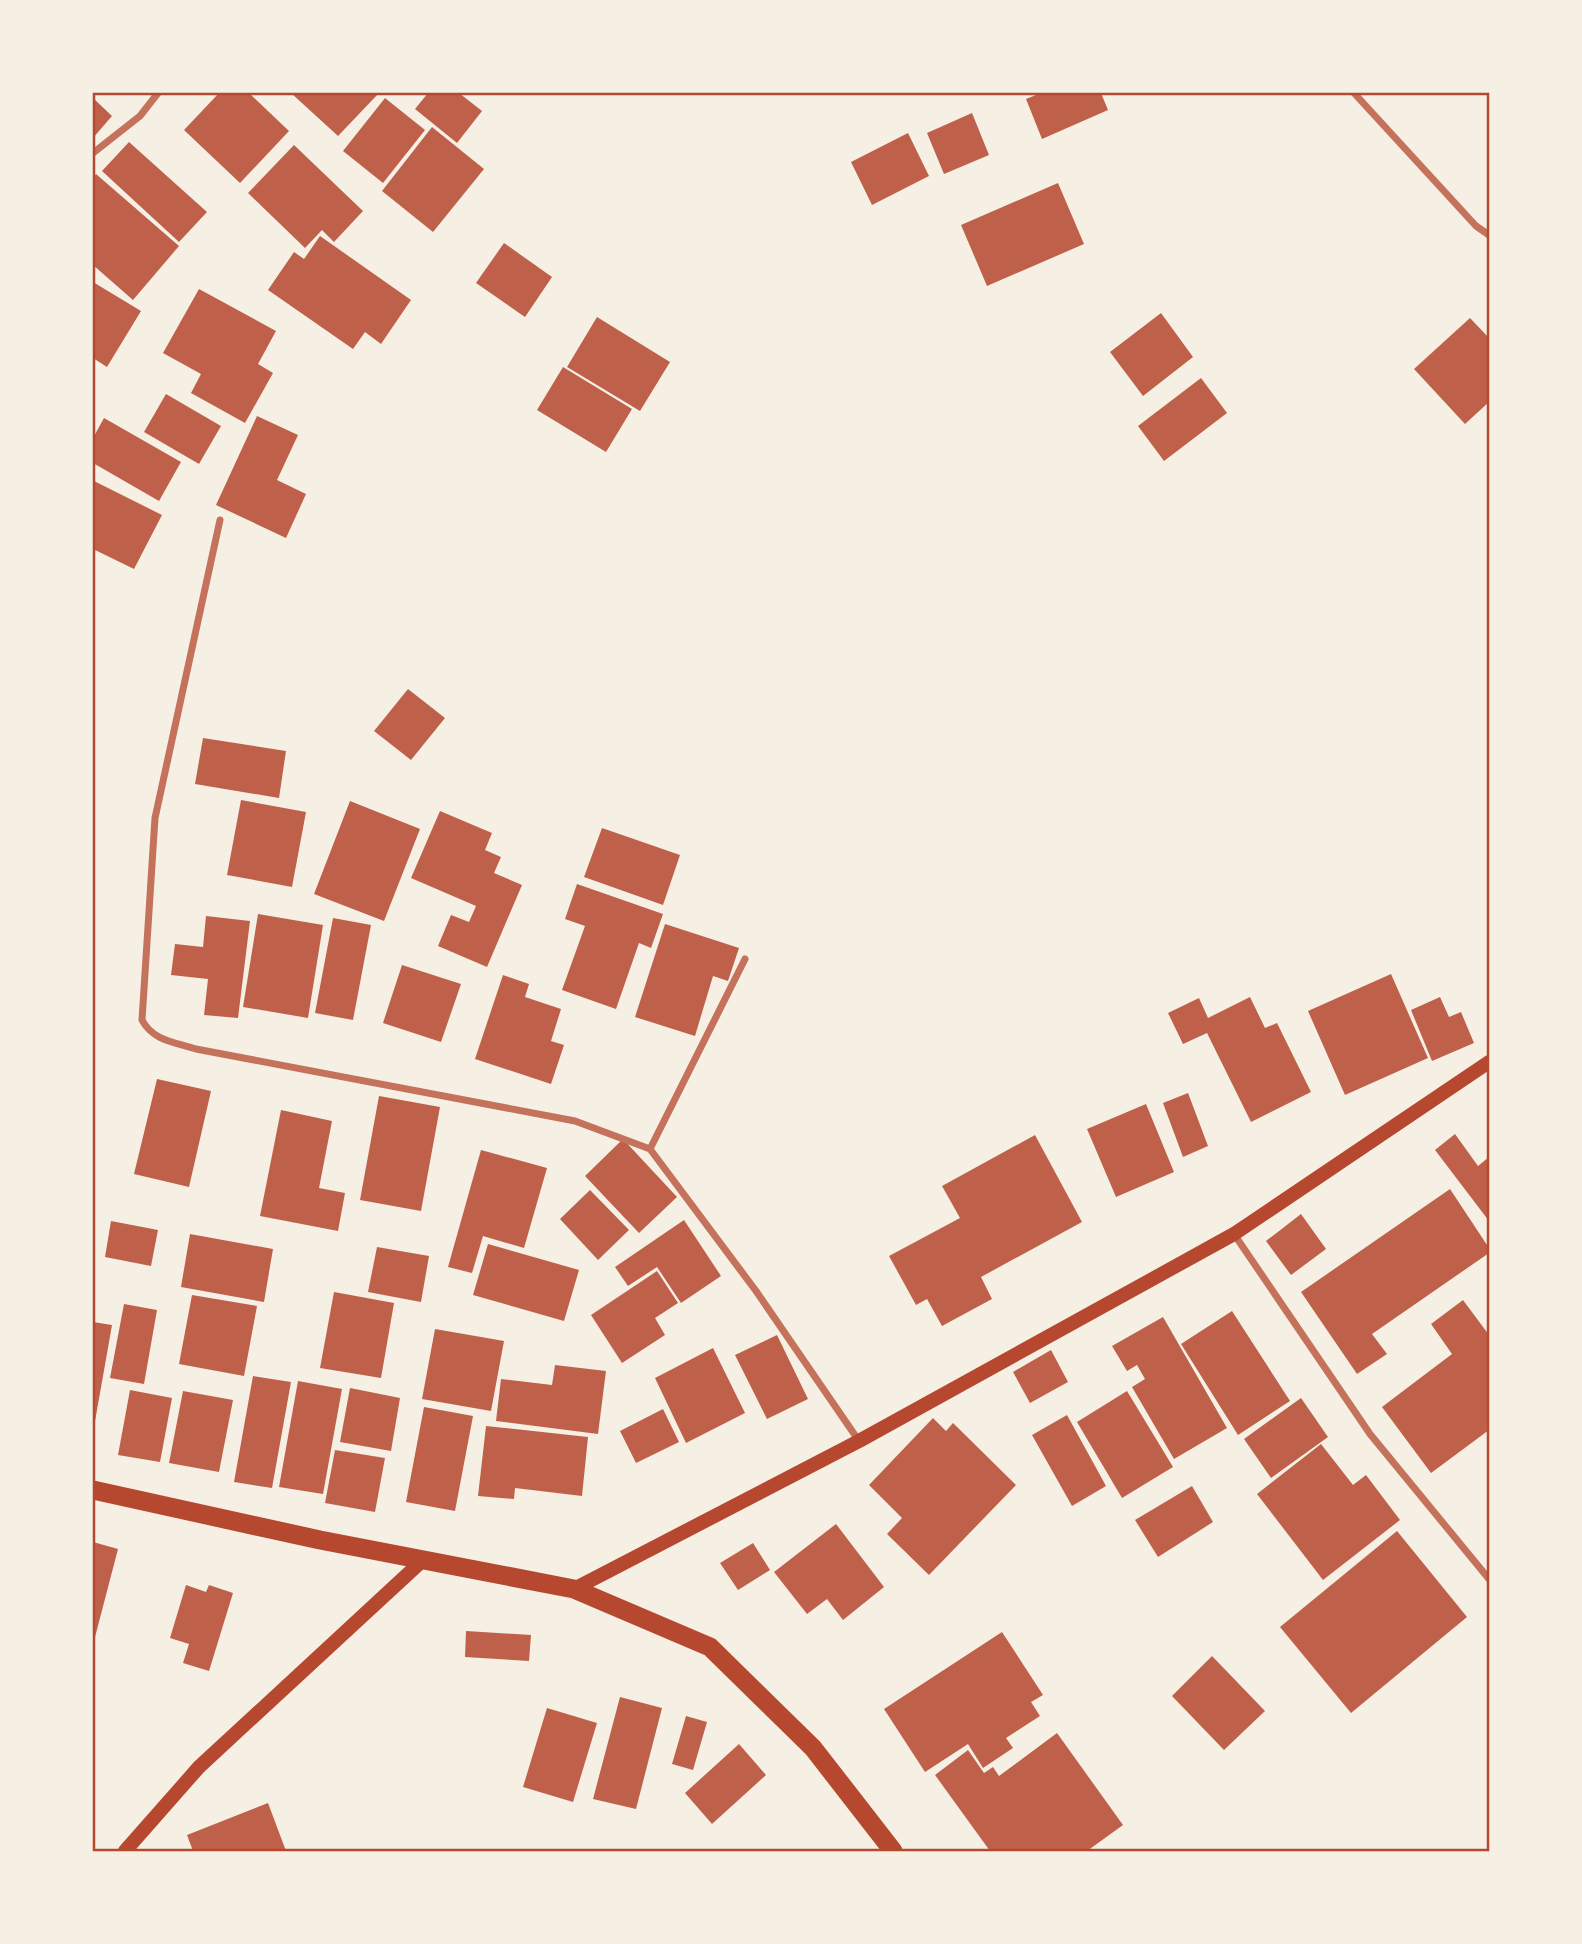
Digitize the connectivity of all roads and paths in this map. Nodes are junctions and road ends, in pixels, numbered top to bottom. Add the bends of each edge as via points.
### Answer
1 (158, 93) edge
2 (1353, 93) edge
3 (93, 153) edge
4 (1489, 235) edge
5 (220, 520) dead end
6 (745, 959) dead end
7 (1489, 1062) edge
8 (650, 1149) junction
9 (1234, 1234) junction
10 (859, 1441) junction
11 (93, 1490) edge
12 (423, 1560) junction
13 (1489, 1579) edge
14 (574, 1589) junction
15 (125, 1851) edge
16 (893, 1851) edge

1 - 3 street via 140,116
2 - 4 street
5 - 8 street via 155,818 142,1020 147,1029 154,1036 196,1049 575,1121
6 - 8 street
7 - 9 main road
8 - 10 street via 756,1291
9 - 10 main road
9 - 13 street via 1370,1434
10 - 14 main road
11 - 12 highway
12 - 14 highway
12 - 15 main road via 199,1767
14 - 16 highway via 710,1647 813,1748

